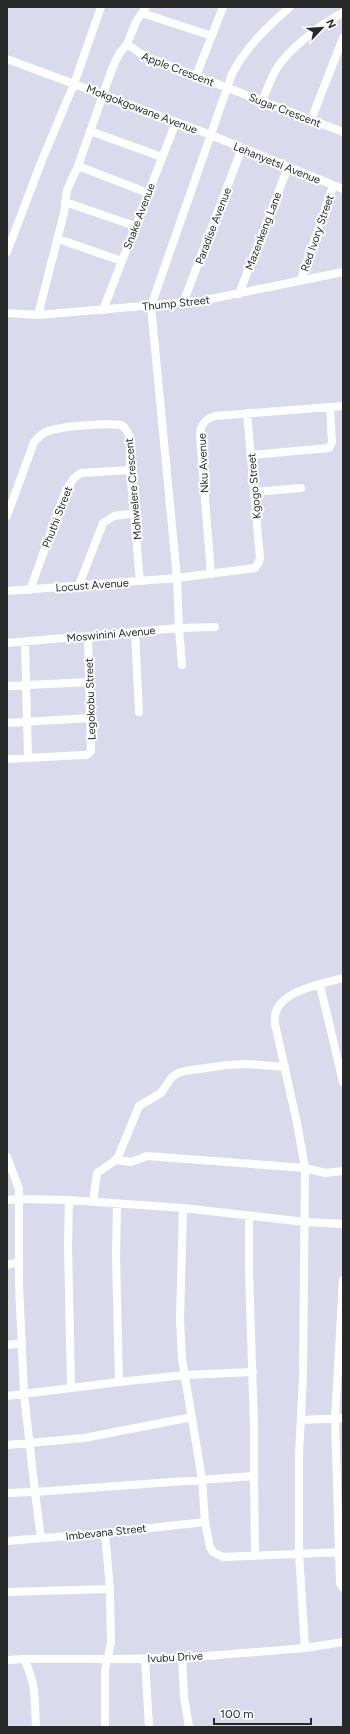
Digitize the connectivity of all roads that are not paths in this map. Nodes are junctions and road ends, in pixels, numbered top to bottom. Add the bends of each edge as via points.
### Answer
1 (101, 7) edge
2 (223, 7) edge
3 (290, 7) edge
4 (144, 10) edge
5 (343, 13) edge
6 (212, 36) junction
7 (343, 38) edge
8 (127, 44) junction
9 (7, 59) edge
10 (196, 76) junction
11 (74, 84) junction
12 (226, 88) junction
13 (103, 94) junction
14 (262, 101) junction
15 (311, 120) junction
16 (176, 122) junction
17 (90, 131) junction
18 (343, 132) edge
19 (211, 135) junction
20 (242, 148) junction
21 (162, 157) junction
22 (78, 166) junction
23 (288, 167) junction
24 (333, 186) junction
25 (343, 189) edge
26 (148, 193) junction
27 (65, 202) junction
28 (135, 226) junction
29 (58, 239) junction
30 (7, 252) edge
31 (122, 261) junction
32 (343, 272) edge
33 (301, 279) junction
34 (239, 294) junction
35 (183, 303) junction
36 (151, 306) junction
37 (102, 310) junction
38 (7, 313) edge
39 (38, 315) junction
40 (343, 406) edge
41 (330, 407) junction
42 (247, 413) junction
43 (252, 455) junction
44 (130, 470) junction
45 (301, 488) dead end
46 (255, 492) junction
47 (134, 513) junction
48 (7, 516) edge
49 (260, 558) joint
50 (211, 574) junction
51 (177, 578) junction
52 (140, 581) junction
53 (79, 585) junction
54 (30, 590) junction
55 (7, 591) edge
56 (215, 627) dead end
57 (179, 628) junction
58 (135, 633) junction
59 (88, 637) junction
60 (24, 642) junction
61 (7, 643) edge
62 (182, 665) dead end
63 (89, 682) junction
64 (26, 685) junction
65 (7, 686) edge
66 (138, 712) dead end
67 (90, 718) junction
68 (26, 722) junction
69 (7, 723) edge
70 (28, 758) junction
71 (7, 759) edge
72 (343, 978) edge
73 (320, 985) junction
74 (285, 1067) junction
75 (343, 1082) edge
76 (7, 1157) edge
77 (116, 1160) junction
78 (305, 1168) junction
79 (343, 1172) edge
80 (19, 1199) junction
81 (7, 1200) edge
82 (69, 1200) junction
83 (93, 1202) junction
84 (117, 1204) junction
85 (183, 1208) junction
86 (249, 1216) junction
87 (305, 1222) junction
88 (343, 1224) edge
89 (18, 1262) junction
90 (7, 1265) edge
91 (343, 1280) edge
92 (22, 1343) junction
93 (7, 1345) edge
94 (252, 1372) junction
95 (185, 1375) junction
96 (119, 1382) junction
97 (71, 1387) junction
98 (24, 1394) junction
99 (7, 1396) edge
100 (192, 1417) junction
101 (339, 1418) edge
102 (301, 1420) junction
103 (29, 1443) junction
104 (7, 1445) edge
105 (254, 1476) junction
106 (202, 1480) junction
107 (35, 1492) junction
108 (7, 1493) edge
109 (205, 1522) junction
110 (104, 1533) junction
111 (41, 1538) junction
112 (7, 1541) edge
113 (299, 1553) junction
114 (341, 1553) edge
115 (255, 1555) junction
116 (343, 1588) edge
117 (110, 1589) junction
118 (7, 1592) edge
119 (343, 1642) edge
120 (305, 1648) junction
121 (182, 1658) junction
122 (24, 1659) junction
123 (107, 1659) junction
124 (145, 1659) junction
125 (7, 1660) edge
126 (36, 1727) edge
127 (105, 1727) edge
128 (149, 1727) edge
129 (189, 1727) edge

1 - 11 street
2 - 6 street
3 - 12 street via 257,37 243,54
4 - 6 street
4 - 8 street
5 - 14 street via 295,47 277,68
6 - 10 street
7 - 15 street
8 - 10 street, Apple Crescent via 144,56
8 - 13 street via 116,60
9 - 11 street, Mokgokgowane Avenue
10 - 12 street, Apple Crescent
11 - 13 street, Mokgokgowane Avenue
11 - 30 street
12 - 14 street, Sugar Crescent
12 - 19 street
13 - 16 street, Mokgokgowane Avenue
13 - 17 street
14 - 15 street, Sugar Crescent
15 - 18 street, Sugar Crescent
16 - 19 street, Mokgokgowane Avenue
16 - 21 street, Snake Avenue
17 - 21 street
17 - 22 street
19 - 20 street, Lehanyetsi Avenue
19 - 36 street
20 - 23 street, Lehanyetsi Avenue
20 - 35 street, Paradise Avenue
21 - 26 street, Snake Avenue
22 - 26 street
22 - 27 street via 67,190
23 - 24 street, Lehanyetsi Avenue
23 - 34 street, Mazenkeng Lane
24 - 25 street, Lehanyetsi Avenue
24 - 33 street, Red Ivory Street
26 - 28 street, Snake Avenue
27 - 28 street
27 - 29 street
28 - 31 street, Snake Avenue
29 - 31 street
29 - 39 street
31 - 37 street, Snake Avenue
32 - 33 street, Thump Street
33 - 34 street, Thump Street
34 - 35 street, Thump Street
35 - 36 street, Thump Street
36 - 37 street, Thump Street
36 - 51 street
37 - 39 street, Thump Street
38 - 39 street, Thump Street
40 - 41 street, Nku Avenue
41 - 42 street, Nku Avenue
41 - 43 street via 332,442 329,448
42 - 43 street, Kgogo Street
42 - 50 street, Nku Avenue via 211,418 204,423 200,431
43 - 46 street, Kgogo Street
44 - 47 street, Mohwelere Crescent
44 - 48 street, Mohwelere Crescent via 130,436 121,425 60,428 48,431 34,442
44 - 54 street, Phuthi Street via 82,473 74,478 66,490
45 - 46 street
46 - 49 street, Kgogo Street
47 - 52 street, Mohwelere Crescent
47 - 53 street via 114,516 103,523
49 - 50 street, Locust Avenue via 257,566 251,570
50 - 51 street, Locust Avenue
51 - 52 street, Locust Avenue
51 - 57 street
52 - 53 street, Locust Avenue
53 - 54 street, Locust Avenue
54 - 55 street, Locust Avenue
56 - 57 street, Moswinini Avenue
57 - 58 street, Moswinini Avenue
57 - 62 street
58 - 59 street, Moswinini Avenue
58 - 66 street
59 - 60 street, Moswinini Avenue
59 - 63 street, Legokobu Street
60 - 61 street, Moswinini Avenue
60 - 64 street
63 - 64 street
63 - 67 street, Legokobu Street
64 - 65 street
64 - 68 street
67 - 68 street
67 - 70 street, Legokobu Street via 90,753
68 - 69 street
68 - 70 street
70 - 71 street
72 - 73 street
73 - 74 street via 290,995 277,1007 274,1015 275,1024
73 - 75 street
74 - 77 street via 227,1065 178,1073 161,1093 139,1106
74 - 78 street
76 - 80 street via 17,1182
77 - 78 street via 131,1162 147,1156
77 - 83 street via 97,1173
78 - 79 street via 325,1173
78 - 87 street
80 - 81 street
80 - 82 street
80 - 89 street
82 - 83 street
82 - 97 street
83 - 84 street
84 - 85 street
84 - 96 street
85 - 86 street
85 - 95 street via 180,1325
86 - 87 street
86 - 94 street
87 - 88 street
87 - 102 street
89 - 90 street
89 - 92 street
91 - 101 street
92 - 93 street
92 - 98 street
94 - 95 street
94 - 105 street
95 - 96 street
95 - 100 street
96 - 97 street
97 - 98 street
98 - 99 street
98 - 103 street
100 - 103 street via 84,1438
100 - 106 street
101 - 102 street
101 - 114 street
102 - 113 street
103 - 104 street
103 - 107 street
105 - 106 street
105 - 115 street
106 - 107 street
106 - 109 street
107 - 108 street
107 - 111 street
109 - 110 street, Imbevana Street
109 - 115 street via 210,1547 218,1556
110 - 111 street, Imbevana Street
110 - 117 street
111 - 112 street, Imbevana Street
113 - 114 street
113 - 115 street
113 - 120 street
114 - 116 street via 340,1583
117 - 118 street
117 - 123 street via 111,1643
119 - 120 street, Ivubu Drive
120 - 121 street, Ivubu Drive
121 - 124 street, Ivubu Drive
121 - 129 street
122 - 123 street, Ivubu Drive
122 - 125 street, Ivubu Drive
122 - 126 street via 34,1687
123 - 124 street, Ivubu Drive
123 - 127 street
124 - 128 street

